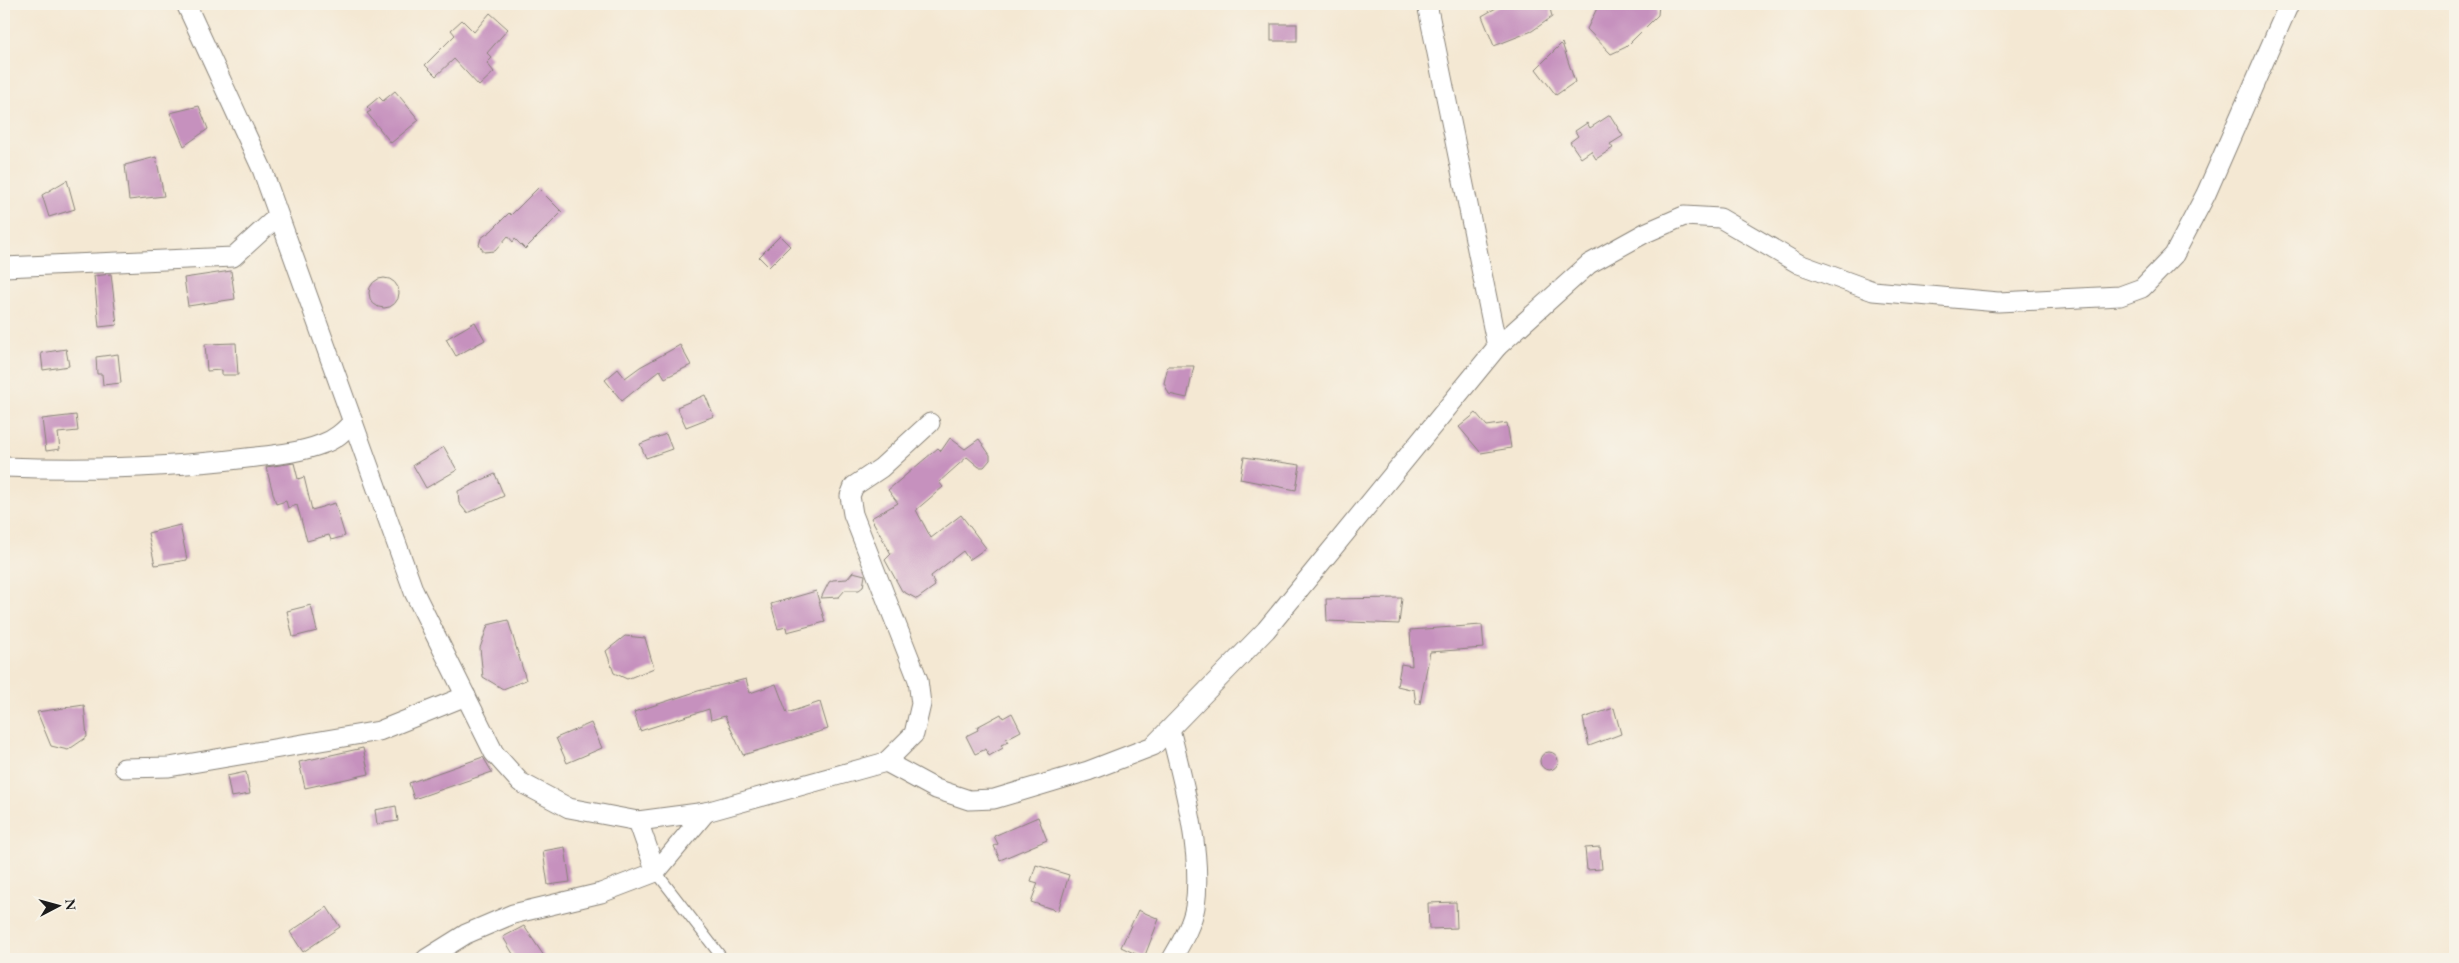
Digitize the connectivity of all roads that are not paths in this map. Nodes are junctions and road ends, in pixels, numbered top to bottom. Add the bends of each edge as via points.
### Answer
1 (186, 4) edge
2 (1427, 4) edge
3 (2289, 4) edge
4 (278, 216) junction
5 (4, 267) edge
6 (1497, 347) junction
7 (353, 422) junction
8 (930, 423) dead end
9 (4, 467) edge
10 (466, 696) junction
11 (1170, 729) junction
12 (886, 762) junction
13 (124, 768) dead end
14 (706, 812) junction
15 (638, 821) junction
16 (656, 872) junction
17 (426, 959) edge
18 (724, 959) edge
19 (1172, 959) edge

1 - 4 street via 262,169
2 - 6 street
3 - 6 street via 2206,194 2174,255 2142,288 2120,296 1998,302 1873,291 1799,264 1720,218 1684,216 1589,264
4 - 5 street via 233,257
4 - 7 street
6 - 11 street via 1266,630
7 - 9 street via 340,435 322,444 243,459 126,467
7 - 10 street via 414,592
8 - 12 street via 881,468 854,486 850,496 853,514 918,680 921,704 914,734
10 - 13 street via 379,731 170,768
10 - 15 street via 494,753 520,782 569,808
11 - 12 street via 1153,746 1088,771 994,799 969,800 936,788
11 - 19 street via 1188,800 1196,864 1195,907
12 - 14 street
14 - 15 street
14 - 16 street
15 - 16 street
16 - 17 street via 601,893 513,914 466,934
16 - 18 lane

